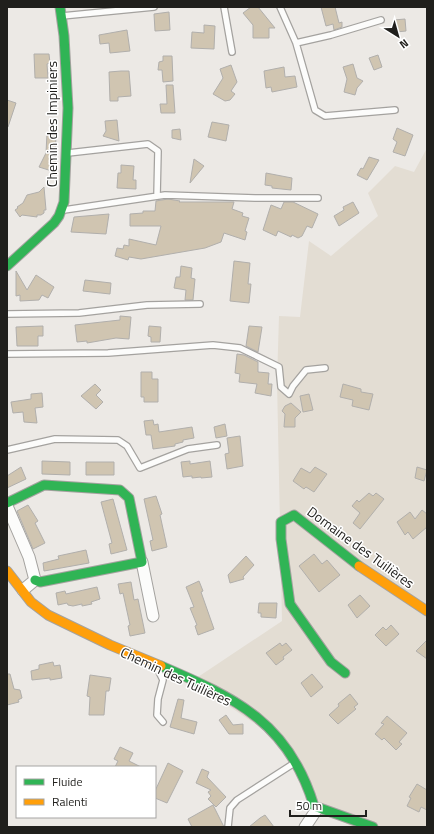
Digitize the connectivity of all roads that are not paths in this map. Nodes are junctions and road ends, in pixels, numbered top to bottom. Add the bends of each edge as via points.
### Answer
1 (154, 7) edge
2 (224, 7) edge
3 (280, 7) edge
4 (61, 12) edge
5 (381, 20) dead end
6 (296, 43) junction
7 (232, 52) dead end
8 (394, 110) dead end
9 (67, 153) junction
10 (157, 196) junction
11 (318, 198) dead end
12 (62, 210) junction
13 (7, 266) edge
14 (200, 304) dead end
15 (7, 314) edge
16 (7, 354) edge
17 (325, 368) dead end
18 (217, 445) dead end
19 (7, 450) edge
20 (7, 503) edge
21 (7, 506) edge
22 (142, 562) junction
23 (7, 571) edge
24 (35, 580) junction
25 (22, 590) junction
26 (427, 611) edge
27 (153, 616) dead end
28 (157, 666) junction
29 (345, 673) dead end
30 (163, 722) dead end
31 (296, 762) junction
32 (317, 809) junction
33 (228, 827) edge
34 (305, 827) edge
35 (373, 827) edge

1 - 4 lane
2 - 7 lane
3 - 6 lane
4 - 9 street, Chemin des Impiniers via 68,108
5 - 6 lane
6 - 8 lane via 315,110 325,116
9 - 10 lane via 148,144 158,151
9 - 12 street, Chemin des Impiniers
10 - 11 lane
10 - 12 lane
12 - 13 street, Chemin des Impiniers via 54,223
14 - 15 lane via 147,305 79,313
16 - 17 lane via 108,353 213,345 240,348 280,367 281,388 289,394 306,370
18 - 19 lane via 188,449 140,468 127,446 118,440 55,439
20 - 22 street via 44,485 120,490 128,498
21 - 24 street via 29,557
22 - 24 street via 40,582
22 - 27 street
23 - 25 street, Chemin des Tuilières
24 - 25 street
25 - 28 street, Chemin des Tuilières via 34,606 42,611
26 - 29 street, Domaine des Tuilières via 367,572 294,515 281,522 290,604 331,662
28 - 30 lane via 163,680 157,715
28 - 31 street, Chemin des Tuilières via 216,692 244,708 266,724
31 - 32 street, Chemin des Tuilières
31 - 33 lane via 237,800 230,808
32 - 34 street
32 - 35 street

